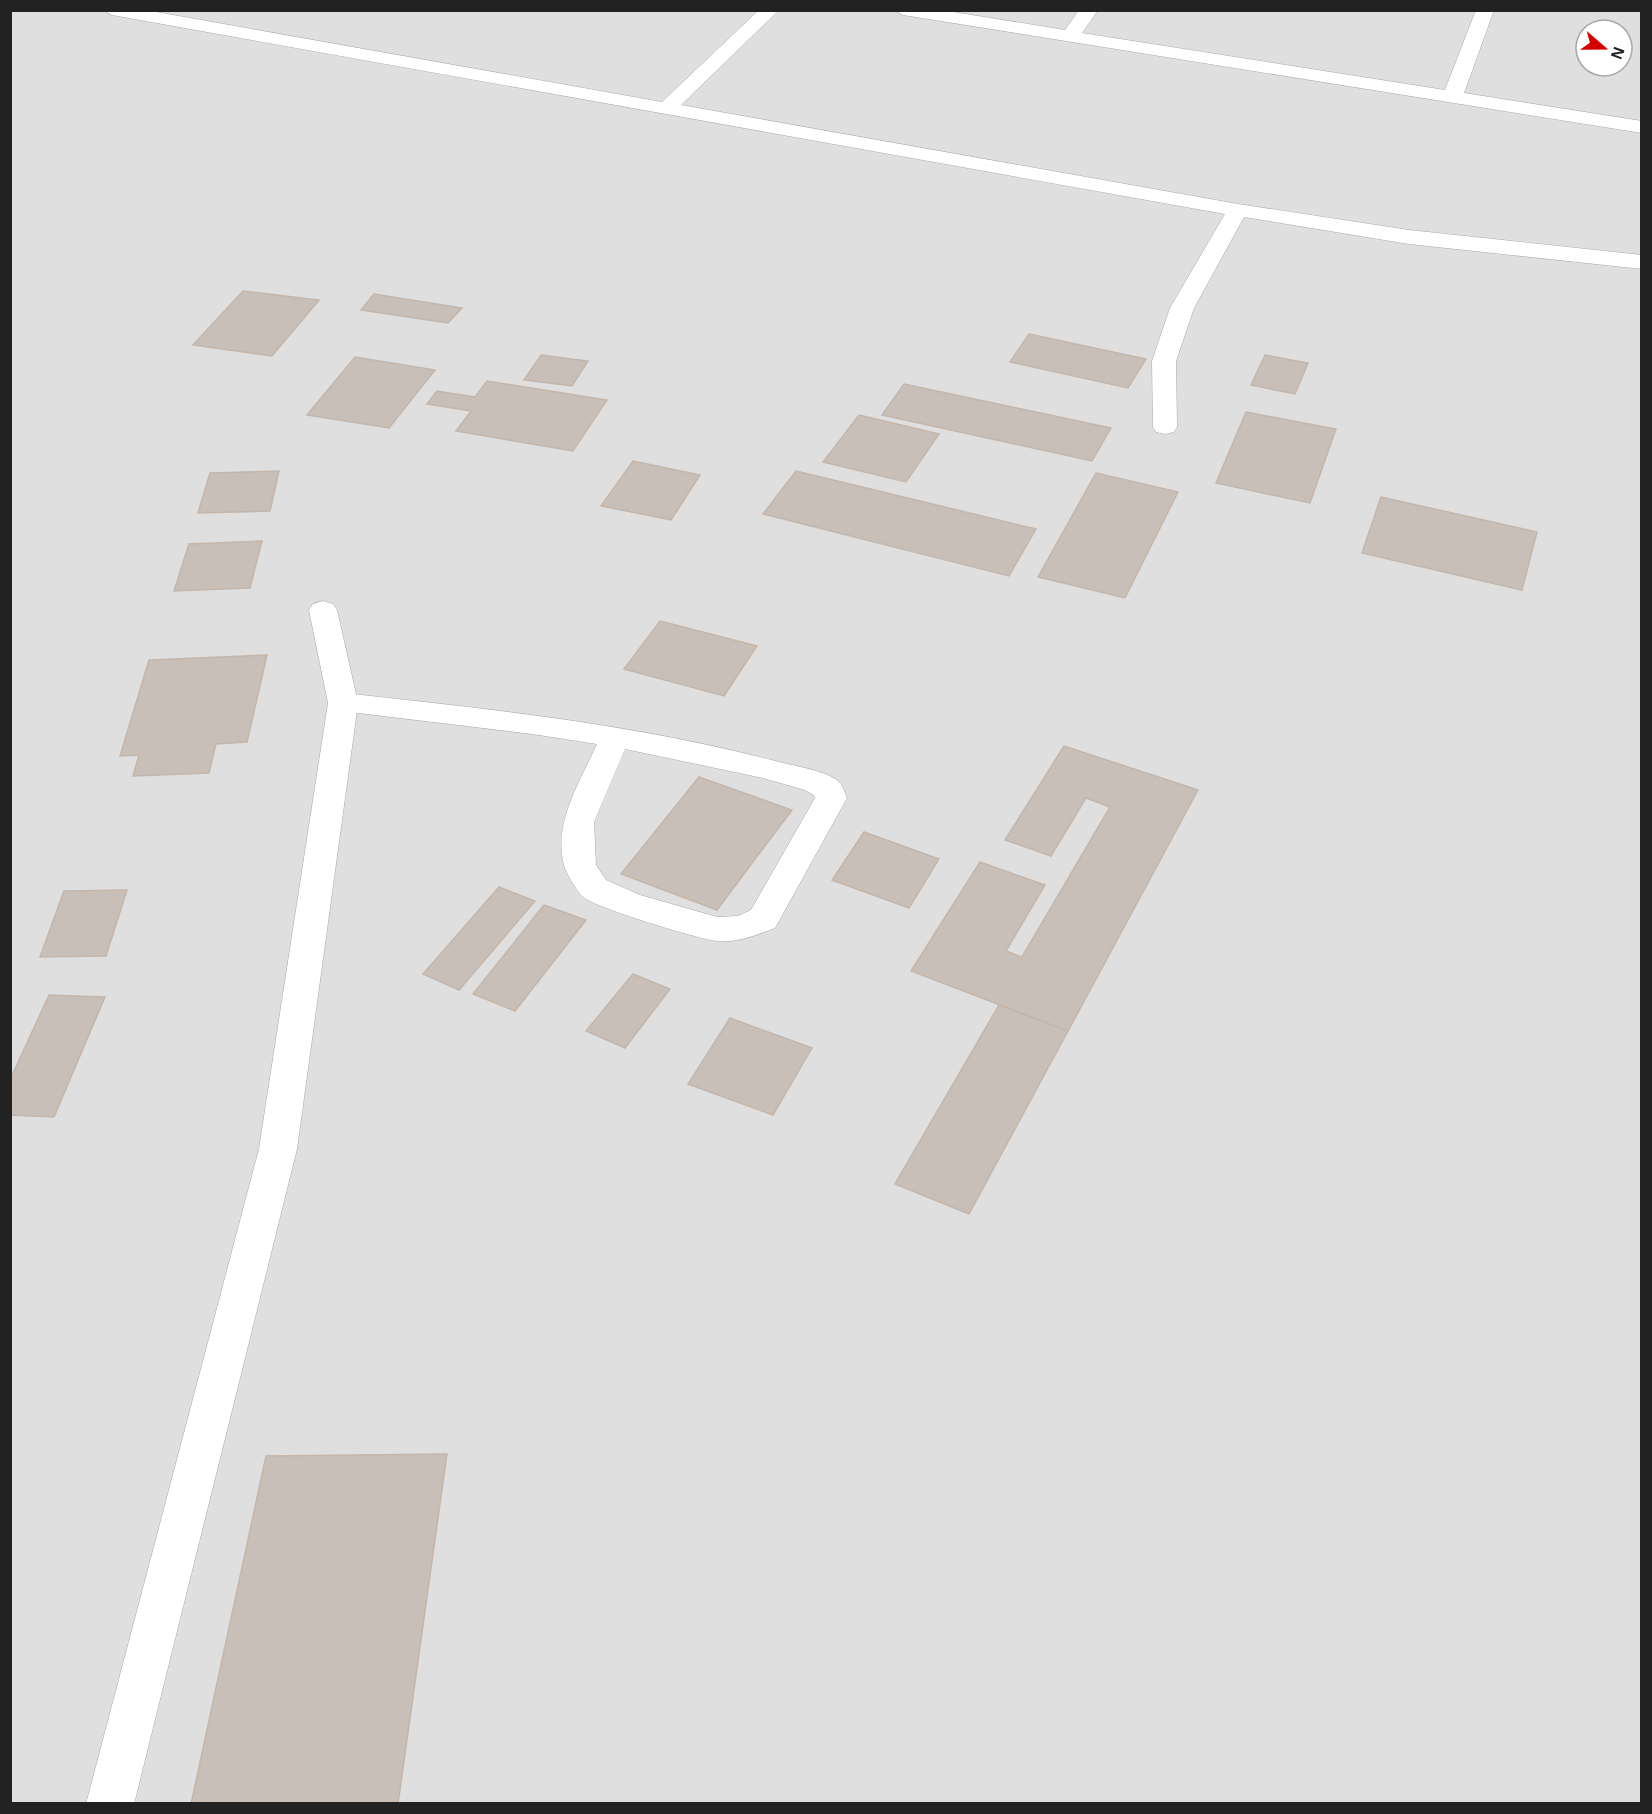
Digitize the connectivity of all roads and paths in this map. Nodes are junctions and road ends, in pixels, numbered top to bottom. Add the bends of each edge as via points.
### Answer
1 (112, 10) edge
2 (770, 10) edge
3 (903, 10) edge
4 (1089, 10) edge
5 (1485, 10) edge
6 (1069, 37) junction
7 (1452, 98) junction
8 (668, 108) junction
9 (1641, 127) edge
10 (1238, 210) junction
11 (1641, 262) edge
12 (1165, 427) dead end
13 (323, 610) dead end
14 (342, 703) junction
15 (615, 737) junction
16 (110, 1803) edge

1 - 8 street
2 - 8 street
3 - 6 street
4 - 6 street
5 - 7 street
6 - 7 street
7 - 9 street
8 - 10 street
10 - 11 street via 1409,237
10 - 12 street via 1178,318 1164,361
13 - 14 street
14 - 15 street
14 - 16 street via 278,1149
15 - 15 street via 763,768 828,789 831,798 763,919 741,928 717,929 630,904 594,888 580,866 578,822

